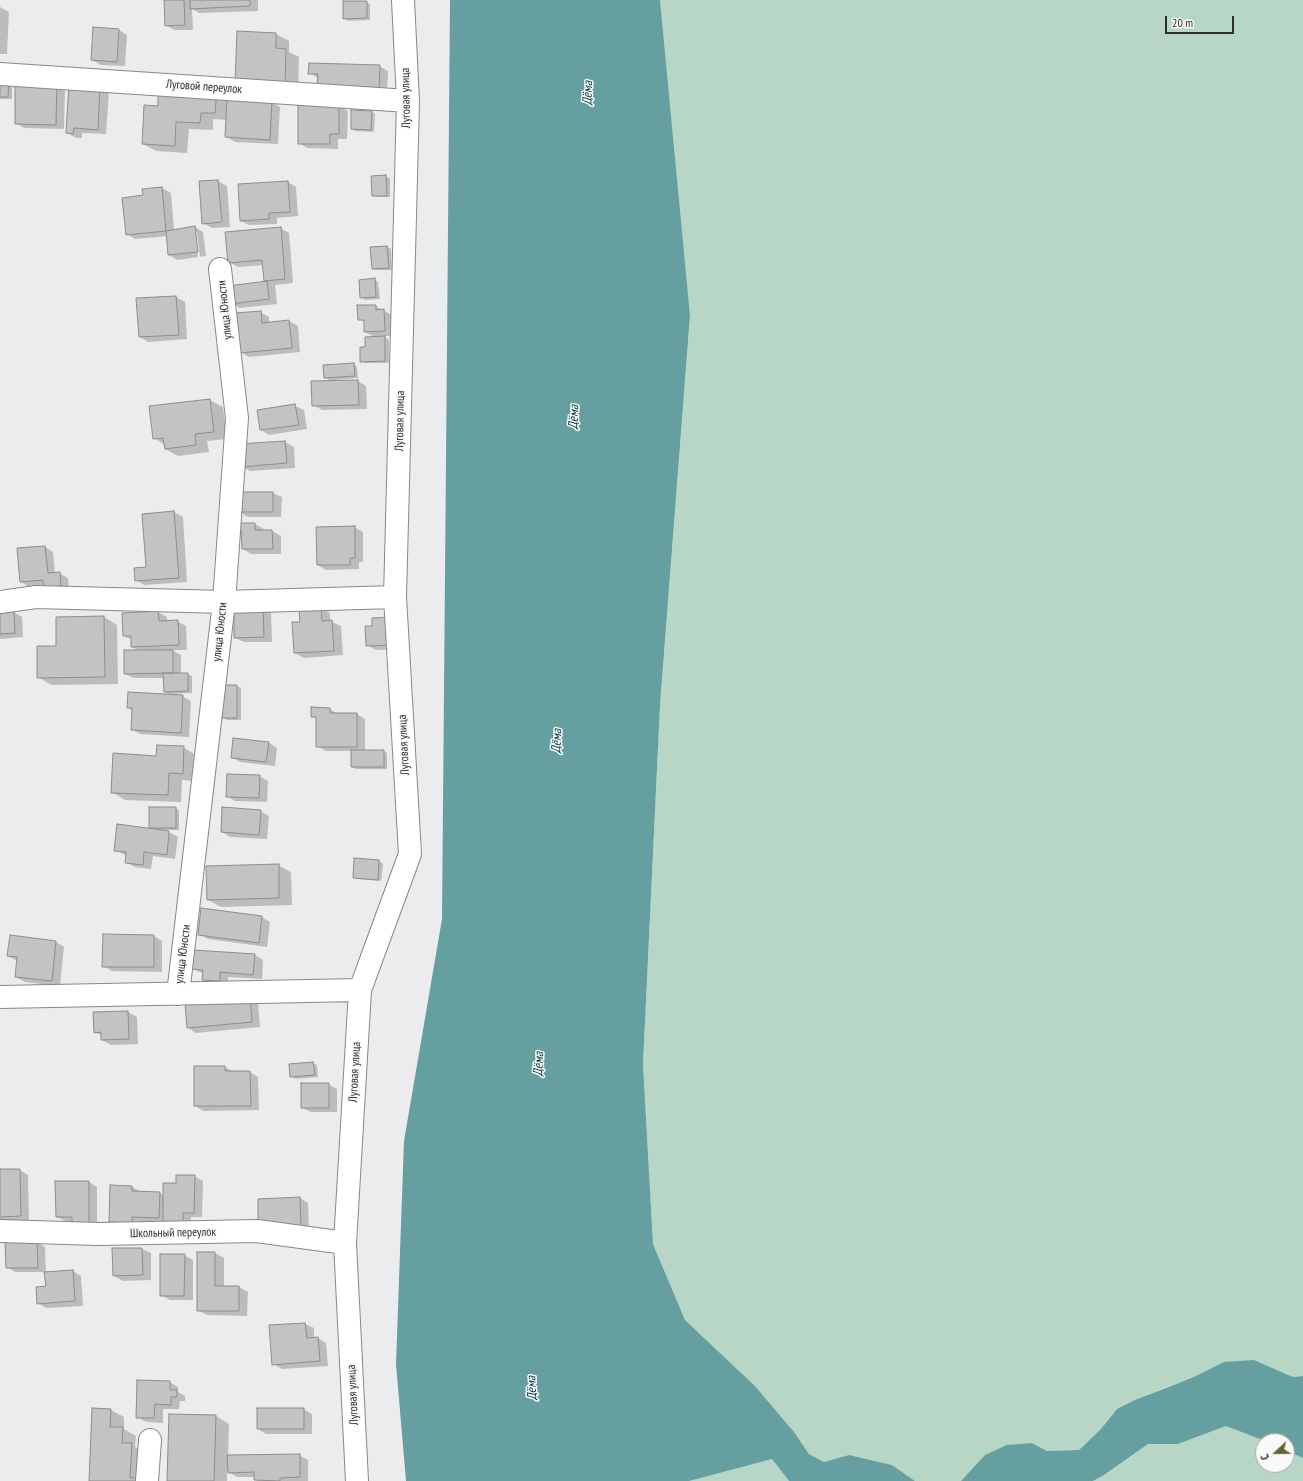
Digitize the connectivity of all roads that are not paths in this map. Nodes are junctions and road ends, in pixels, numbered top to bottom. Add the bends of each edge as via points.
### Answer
1 (403, 0) edge
2 (0, 74) edge
3 (408, 101) junction
4 (220, 270) dead end
5 (396, 597) junction
6 (0, 602) edge
7 (224, 602) junction
8 (360, 990) junction
9 (178, 994) junction
10 (0, 998) edge
11 (0, 1231) edge
12 (345, 1243) junction
13 (150, 1440) dead end
14 (147, 1481) edge
15 (357, 1481) edge

1 - 3 street, Луговая улица
2 - 3 street, Луговой переулок
3 - 5 street, Луговая улица
4 - 7 street, улица Юности via 237,418
5 - 7 street
5 - 8 street, Луговая улица via 410,854
6 - 7 street via 36,597
7 - 9 street, улица Юности
8 - 9 street
8 - 12 street, Луговая улица
9 - 10 street
11 - 12 street, Школьный переулок via 98,1234 257,1232
12 - 15 street, Луговая улица
13 - 14 street

